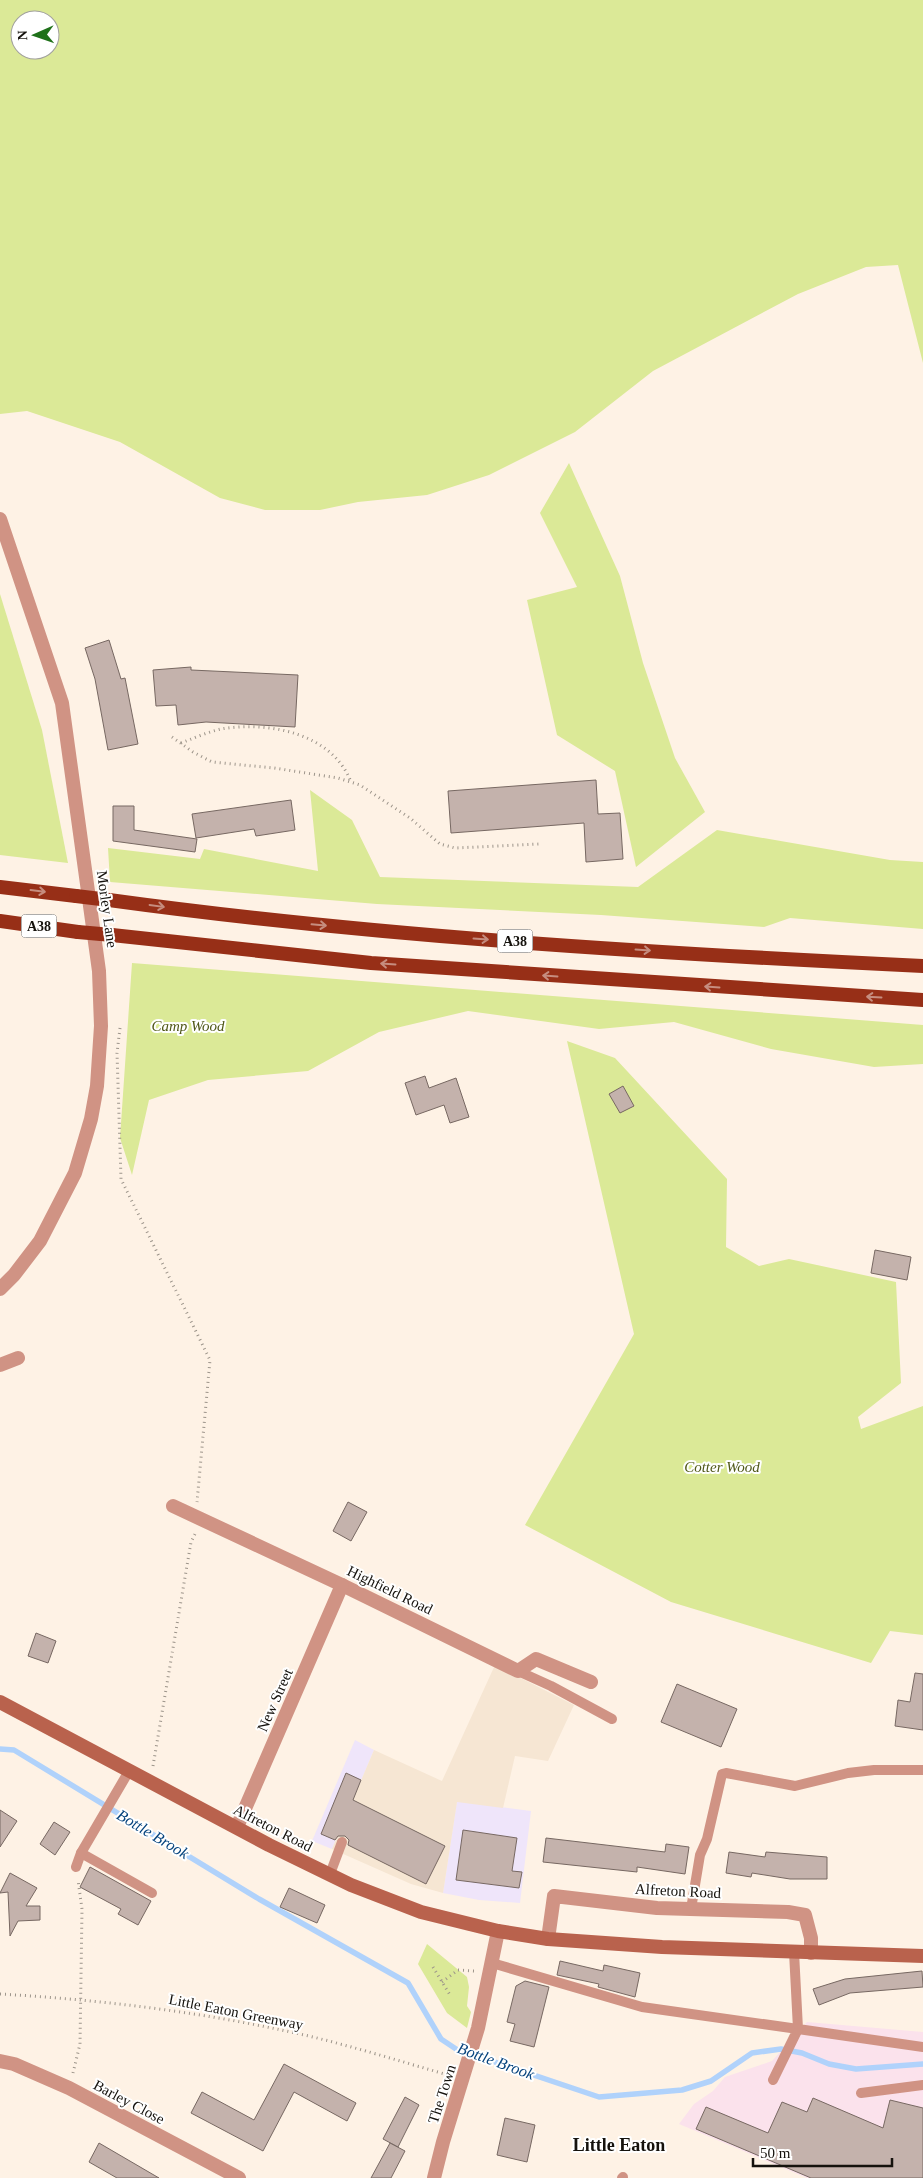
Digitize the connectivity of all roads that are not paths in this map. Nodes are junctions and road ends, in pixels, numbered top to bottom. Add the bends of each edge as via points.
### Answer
1 (0, 519) edge
2 (0, 887) edge
3 (0, 921) edge
4 (923, 966) edge
5 (923, 1000) edge
6 (0, 1289) edge
7 (18, 1358) dead end
8 (0, 1365) edge
9 (173, 1506) dead end
10 (342, 1585) junction
11 (518, 1671) junction
12 (591, 1682) dead end
13 (0, 1702) edge
14 (612, 1719) dead end
15 (129, 1770) junction
16 (923, 1770) edge
17 (237, 1827) junction
18 (342, 1842) dead end
19 (81, 1853) junction
20 (76, 1867) road end
21 (330, 1874) junction
22 (152, 1893) dead end
23 (691, 1909) junction
24 (498, 1931) junction
25 (548, 1939) junction
26 (794, 1952) junction
27 (811, 1952) junction
28 (923, 1956) edge
29 (491, 1968) junction
30 (798, 2029) junction
31 (923, 2047) edge
32 (0, 2062) edge
33 (773, 2080) dead end
34 (923, 2084) edge
35 (861, 2093) dead end
36 (239, 2178) edge
37 (434, 2178) edge

1 - 6 street, Morley Lane via 62,703 99,971 101,1032 91,1118 75,1173 40,1241
2 -> 4 highway, A38, bridge via 237,917 378,930
5 -> 3 highway, A38, bridge via 371,963
7 - 8 street
9 - 10 street, Highfield Road
10 - 11 street, Highfield Road
10 - 17 street, New Street
11 - 12 street via 536,1659
11 - 14 lane
13 - 15 main road, Alfreton Road
15 - 17 main road, Alfreton Road
15 - 19 lane
16 - 23 lane via 856,1772 795,1786 722,1774 707,1839 700,1855
17 - 21 main road, Alfreton Road
18 - 21 lane
19 - 20 lane
19 - 22 lane
21 - 24 main road, Alfreton Road via 421,1912
23 - 25 street, Alfreton Road via 554,1896
23 - 27 street, Alfreton Road via 804,1915 811,1938
24 - 25 main road, Alfreton Road
24 - 29 street, The Town
25 - 26 main road, Alfreton Road
26 - 27 main road, Alfreton Road
26 - 30 lane
27 - 28 main road, Alfreton Road
29 - 30 lane via 642,2008
29 - 37 street, The Town via 466,2074
30 - 31 lane
30 - 33 lane
32 - 36 street, Barley Close via 14,2064 69,2088
34 - 35 lane

